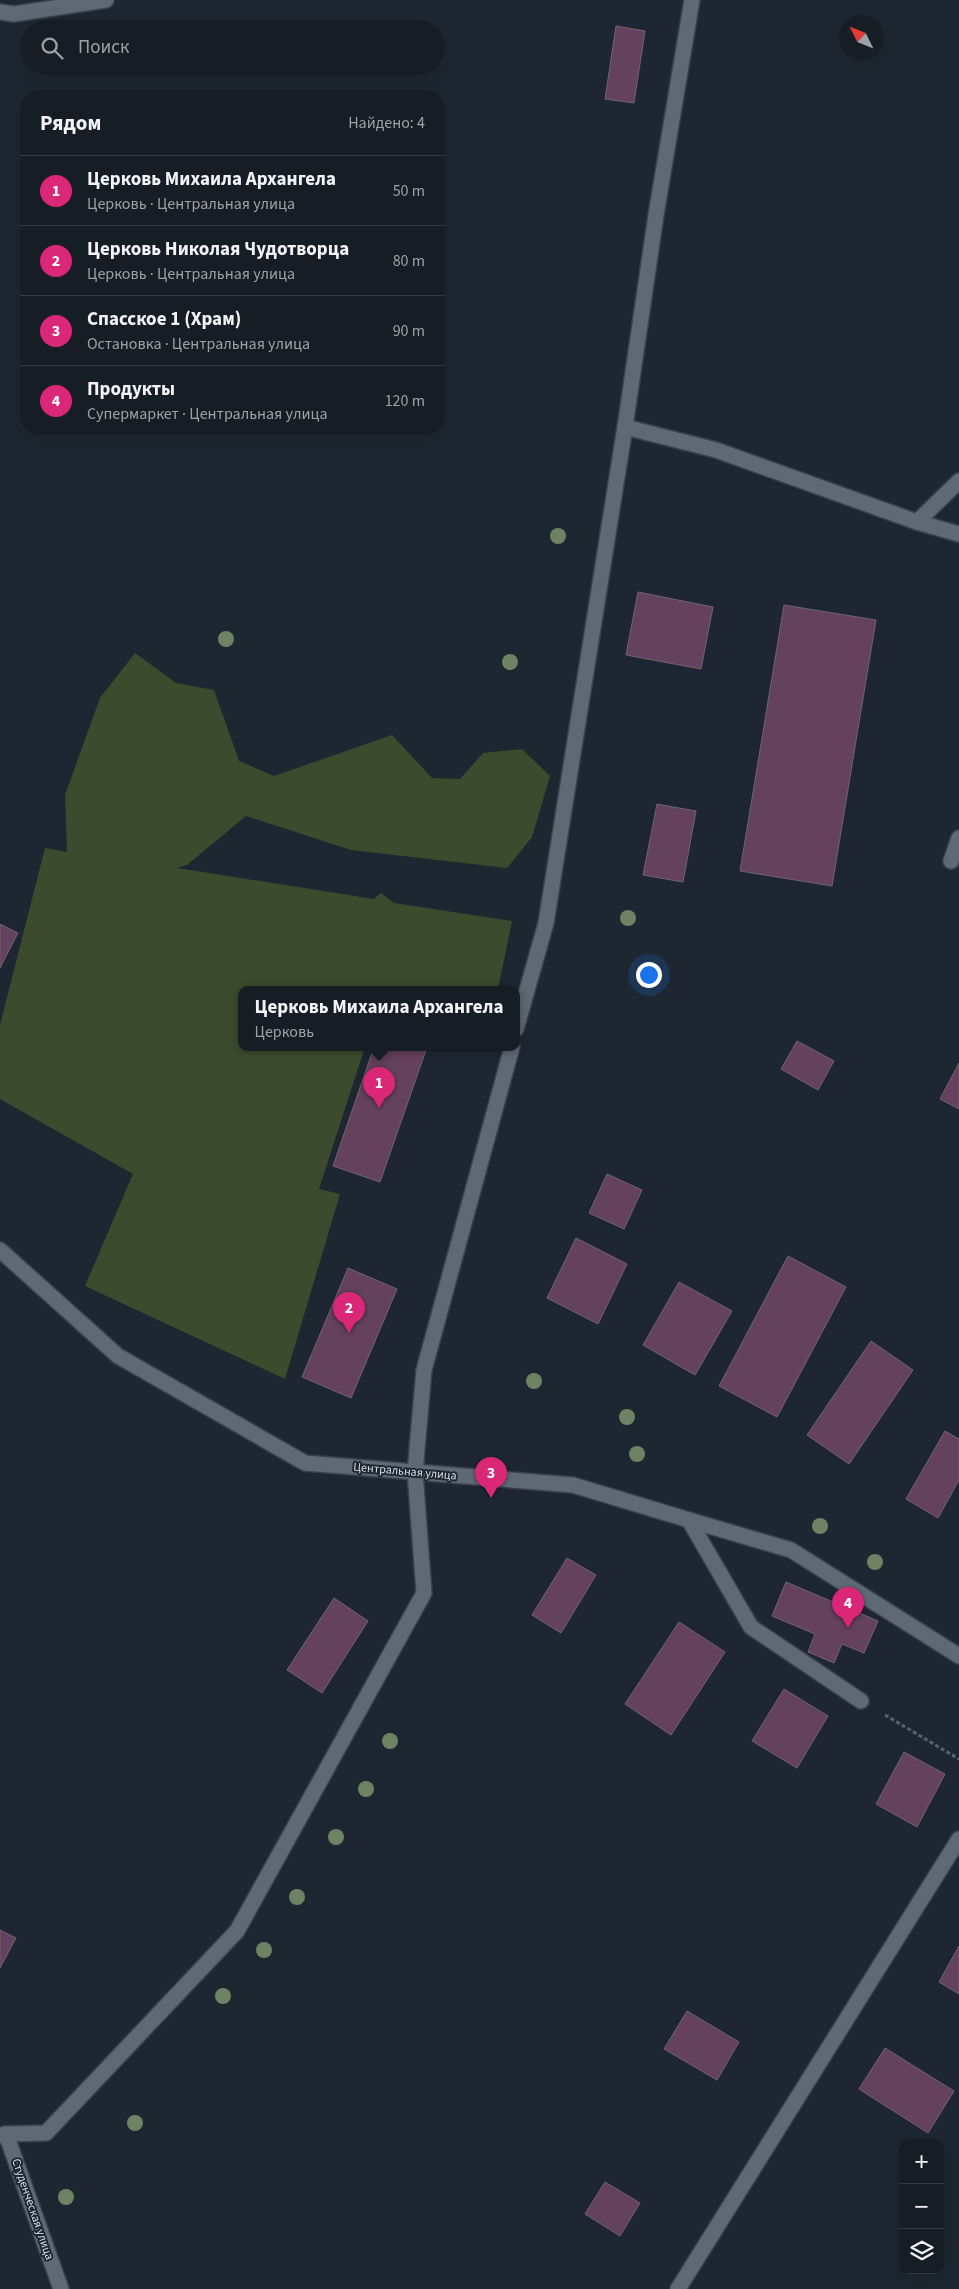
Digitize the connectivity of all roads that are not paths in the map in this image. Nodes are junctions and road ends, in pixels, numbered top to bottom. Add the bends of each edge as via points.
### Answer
1 (106, 0) edge
2 (692, 0) edge
3 (0, 12) edge
4 (625, 427) junction
5 (959, 481) edge
6 (917, 522) junction
7 (959, 534) edge
8 (959, 838) edge
9 (951, 861) dead end
10 (520, 1015) edge
11 (511, 1051) edge
12 (0, 1250) edge
13 (415, 1472) junction
14 (690, 1520) junction
15 (959, 1656) edge
16 (861, 1701) road end
17 (959, 1839) edge
18 (3, 2134) edge
19 (61, 2289) edge
20 (678, 2289) edge

1 - 3 street via 14,14
2 - 4 street
4 - 6 street via 716,450
4 - 10 street via 546,923
5 - 6 street
6 - 7 street
8 - 9 street
11 - 13 street via 424,1370
12 - 13 street, Центральная улица via 118,1356 306,1463
13 - 14 street, Центральная улица via 573,1486
13 - 18 street via 424,1593 237,1931 46,2133
14 - 15 street, Центральная улица via 792,1550
14 - 16 street via 751,1627
17 - 20 street
18 - 19 street, Студенческая улица

